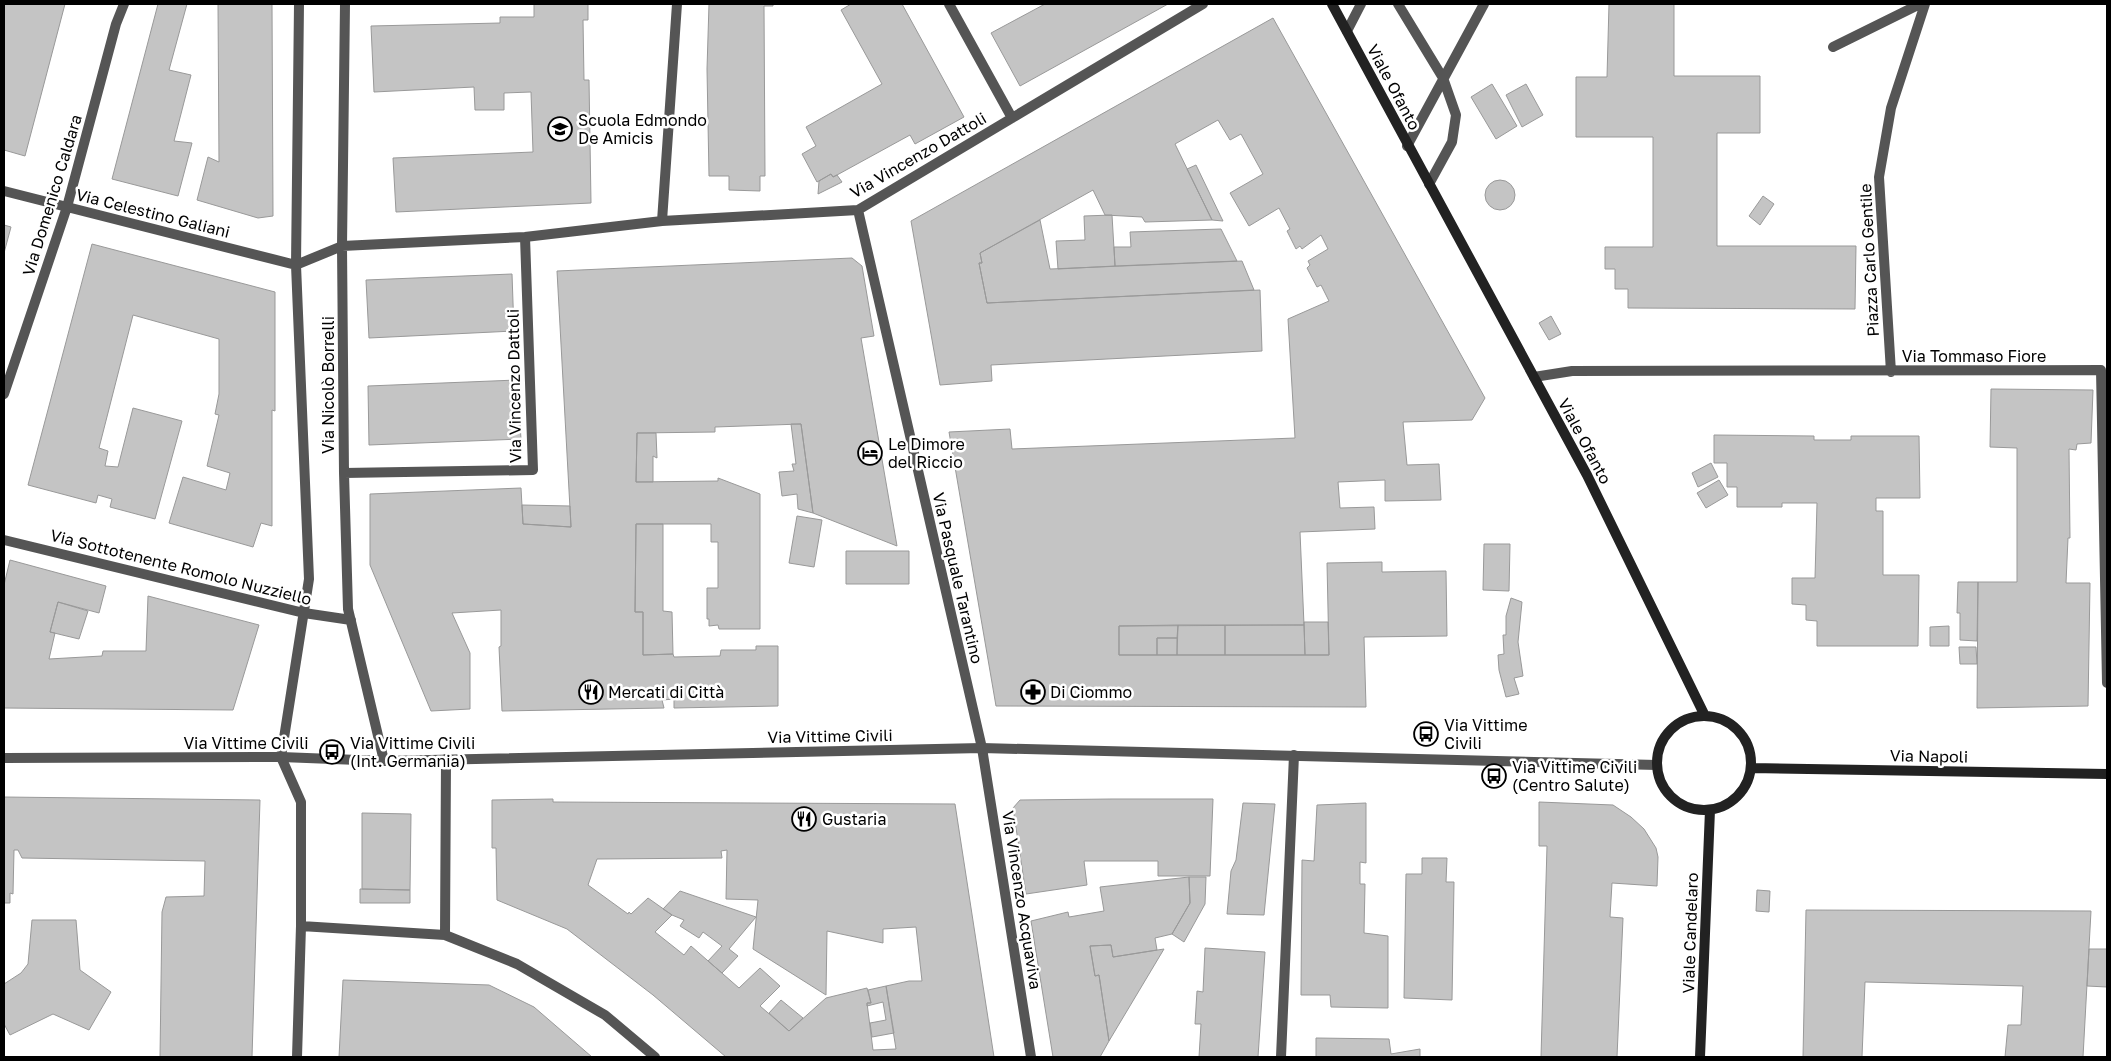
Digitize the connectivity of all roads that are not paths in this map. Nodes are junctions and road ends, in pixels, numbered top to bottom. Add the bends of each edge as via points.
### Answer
1 (124, 4) edge
2 (299, 4) edge
3 (345, 4) edge
4 (677, 4) edge
5 (949, 4) edge
6 (1203, 4) edge
7 (1332, 4) edge
8 (1362, 4) edge
9 (1398, 4) edge
10 (1484, 4) edge
11 (1920, 4) edge
12 (1925, 4) edge
13 (1347, 31) junction
14 (1833, 47) dead end
15 (1443, 78) junction
16 (1012, 118) junction
17 (1407, 146) junction
18 (1429, 184) junction
19 (4, 191) edge
20 (66, 207) junction
21 (858, 210) junction
22 (662, 221) junction
23 (525, 237) junction
24 (342, 246) junction
25 (296, 265) junction
26 (1891, 372) junction
27 (1534, 377) junction
28 (4, 394) edge
29 (344, 472) junction
30 (4, 540) edge
31 (304, 614) junction
32 (351, 620) junction
33 (2107, 683) edge
34 (1705, 716) junction
35 (982, 748) junction
36 (1294, 755) junction
37 (281, 757) junction
38 (4, 758) edge
39 (446, 759) junction
40 (384, 761) junction
41 (1657, 765) junction
42 (1751, 768) junction
43 (2107, 774) edge
44 (1710, 810) junction
45 (301, 926) junction
46 (445, 935) junction
47 (296, 1057) edge
48 (655, 1057) edge
49 (1030, 1057) edge
50 (1281, 1057) edge
51 (1700, 1057) edge

1 - 20 street, Via Domenico Caldara
2 - 25 street, Via Nicolò Borrelli
3 - 24 street, Via Nicolò Borrelli
4 - 22 street
5 - 16 street
6 - 16 street, Via Vincenzo Dattoli
7 - 13 main road, Viale Ofanto
8 - 13 street
9 - 15 street
10 - 15 street
11 - 14 street
12 - 26 street, Piazza Carlo Gentile via 1892,108 1879,177
13 - 17 main road, Viale Ofanto
15 - 17 street
15 - 18 street via 1456,115 1452,142
16 - 21 street, Via Vincenzo Dattoli
17 - 18 main road, Viale Ofanto
18 - 27 main road, Viale Ofanto
19 - 20 street, Via Celestino Galiani
20 - 25 street, Via Celestino Galiani
20 - 28 street, Via Domenico Caldara
21 - 22 street, Via Vincenzo Dattoli
21 - 35 street, Via Pasquale Tarantino
22 - 23 street, Via Vincenzo Dattoli
23 - 24 street, Via Vincenzo Dattoli
23 - 29 street, Via Vincenzo Dattoli via 533,470
24 - 25 street, Via Vincenzo Dattoli
24 - 29 street, Via Nicolò Borrelli
25 - 31 street, Via Nicolò Borrelli via 309,579
26 - 27 street, Via Tommaso Fiore via 1572,372
26 - 33 street, Via Tommaso Fiore via 2101,370
27 - 34 main road, Viale Ofanto via 1587,475
29 - 32 street, Via Nicolò Borrelli
30 - 31 street, Via Sottotenente Romolo Nuzziello
31 - 32 street, Via Sottotenente Romolo Nuzziello
31 - 37 street, Via Nicolò Borrelli
32 - 40 street, Via Nicolò Borrelli
34 - 41 main road via 1690,718 1676,725 1659,750
34 - 42 main road via 1733,726 1744,738
35 - 36 street, Via Vittime Civili
35 - 39 street, Via Vittime Civili
35 - 49 street, Via Vincenzo Acquaviva
36 - 41 street, Via Vittime Civili
36 - 50 street
37 - 38 street, Via Vittime Civili
37 - 40 street, Via Vittime Civili
37 - 45 street via 301,802
39 - 40 street, Via Vittime Civili
39 - 46 street
41 - 44 main road via 1667,793 1694,809
42 - 43 main road, Via Napoli
42 - 44 main road via 1747,784 1738,796 1725,806
44 - 51 main road, Viale Candelaro
45 - 46 street
45 - 47 street
46 - 48 street via 517,964 605,1015

